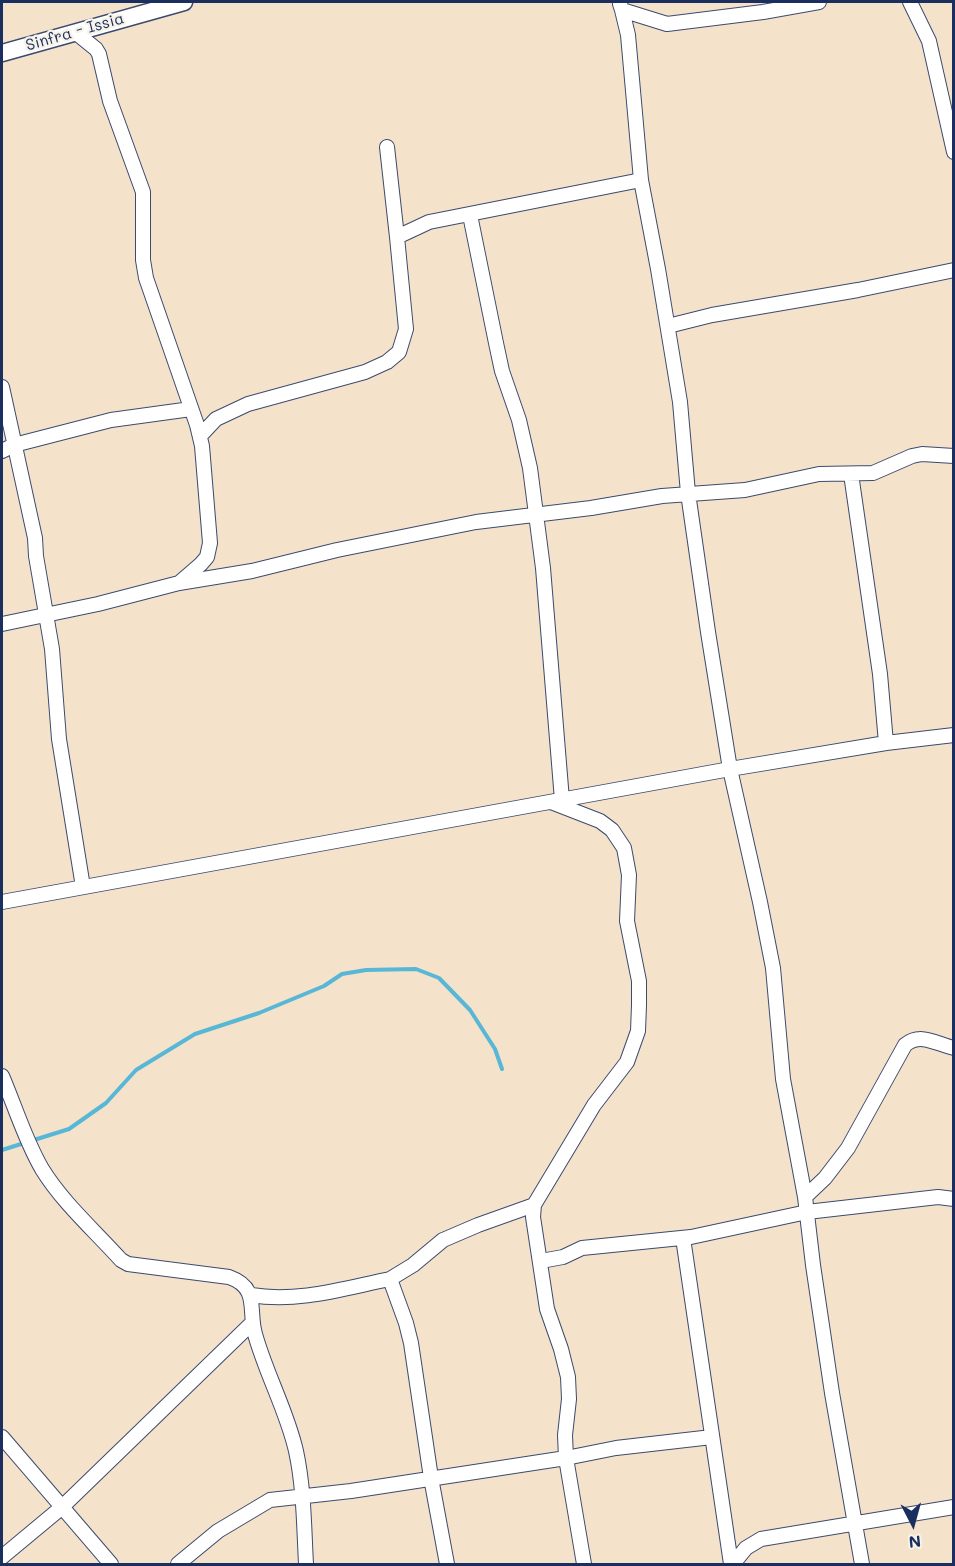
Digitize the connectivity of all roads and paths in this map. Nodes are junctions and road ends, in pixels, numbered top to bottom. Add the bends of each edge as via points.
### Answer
1 (184, 2) edge
2 (819, 2) edge
3 (910, 2) edge
4 (620, 6) edge
5 (75, 32) junction
6 (2, 53) edge
7 (951, 129) edge
8 (387, 147) dead end
9 (954, 152) edge
10 (641, 180) junction
11 (470, 215) junction
12 (397, 237) junction
13 (954, 270) edge
14 (668, 326) junction
15 (2, 387) edge
16 (191, 409) junction
17 (200, 436) junction
18 (8, 448) edge
19 (954, 456) edge
20 (851, 474) junction
21 (688, 493) junction
22 (537, 514) junction
23 (179, 583) junction
24 (47, 616) junction
25 (2, 624) edge
26 (954, 735) edge
27 (886, 743) junction
28 (730, 769) junction
29 (555, 801) junction
30 (83, 887) junction
31 (2, 902) edge
32 (954, 1048) edge
33 (2, 1076) edge
34 (805, 1197) junction
35 (954, 1198) edge
36 (534, 1205) junction
37 (807, 1212) junction
38 (683, 1238) junction
39 (541, 1261) junction
40 (390, 1279) junction
41 (251, 1295) junction
42 (252, 1323) junction
43 (2, 1437) edge
44 (712, 1437) junction
45 (567, 1458) junction
46 (431, 1478) junction
47 (303, 1496) junction
48 (954, 1507) edge
49 (61, 1508) junction
50 (855, 1524) junction
51 (2, 1557) edge
52 (111, 1564) edge
53 (178, 1564) edge
54 (306, 1564) edge
55 (447, 1564) edge
56 (584, 1564) edge
57 (732, 1564) edge
58 (862, 1564) edge

1 - 5 main road, Sinfra - Issia
2 - 4 street via 667,24
3 - 7 street via 929,41
4 - 10 street via 628,34
5 - 6 main road, Sinfra - Issia
5 - 16 street via 99,54 110,101 141,183 144,268
7 - 9 street
8 - 12 street
10 - 11 street
10 - 14 street
11 - 12 street via 429,222
11 - 22 street via 500,362 525,439
12 - 17 street via 406,319 399,352 365,372 248,404 216,419
13 - 14 street
14 - 21 street
15 - 18 street
16 - 17 street
16 - 18 street via 111,420
17 - 23 street via 210,543 207,557
18 - 24 street via 35,537
19 - 20 street via 922,454 873,472
20 - 21 street via 819,474 745,490
20 - 27 street
21 - 22 street
21 - 28 street
22 - 23 street via 476,522
22 - 29 street
23 - 24 street
24 - 25 street
24 - 30 street via 57,725
26 - 27 street
27 - 28 street
28 - 29 street
28 - 34 street via 773,968 783,1079
29 - 30 street
29 - 36 street via 600,821 624,848 629,875 627,921 639,981 638,1031 627,1062 594,1105
30 - 31 street
32 - 34 street via 923,1038 905,1045 848,1148
33 - 41 street via 43,1171 121,1260 229,1277
34 - 37 street
35 - 37 street
36 - 39 street
36 - 40 street via 443,1240
37 - 38 street
37 - 50 street
38 - 39 street via 582,1248
38 - 44 street
39 - 45 street via 547,1309 568,1377
40 - 41 street via 295,1297
40 - 46 street via 406,1323
41 - 42 street
42 - 47 street via 293,1440
42 - 49 street
43 - 49 street
44 - 45 street
44 - 57 street
45 - 46 street
45 - 56 street
46 - 47 street
46 - 55 street
47 - 53 street via 260,1504 218,1531
47 - 54 street
48 - 50 street
49 - 51 street
49 - 52 street
50 - 57 street via 761,1539
50 - 58 street

